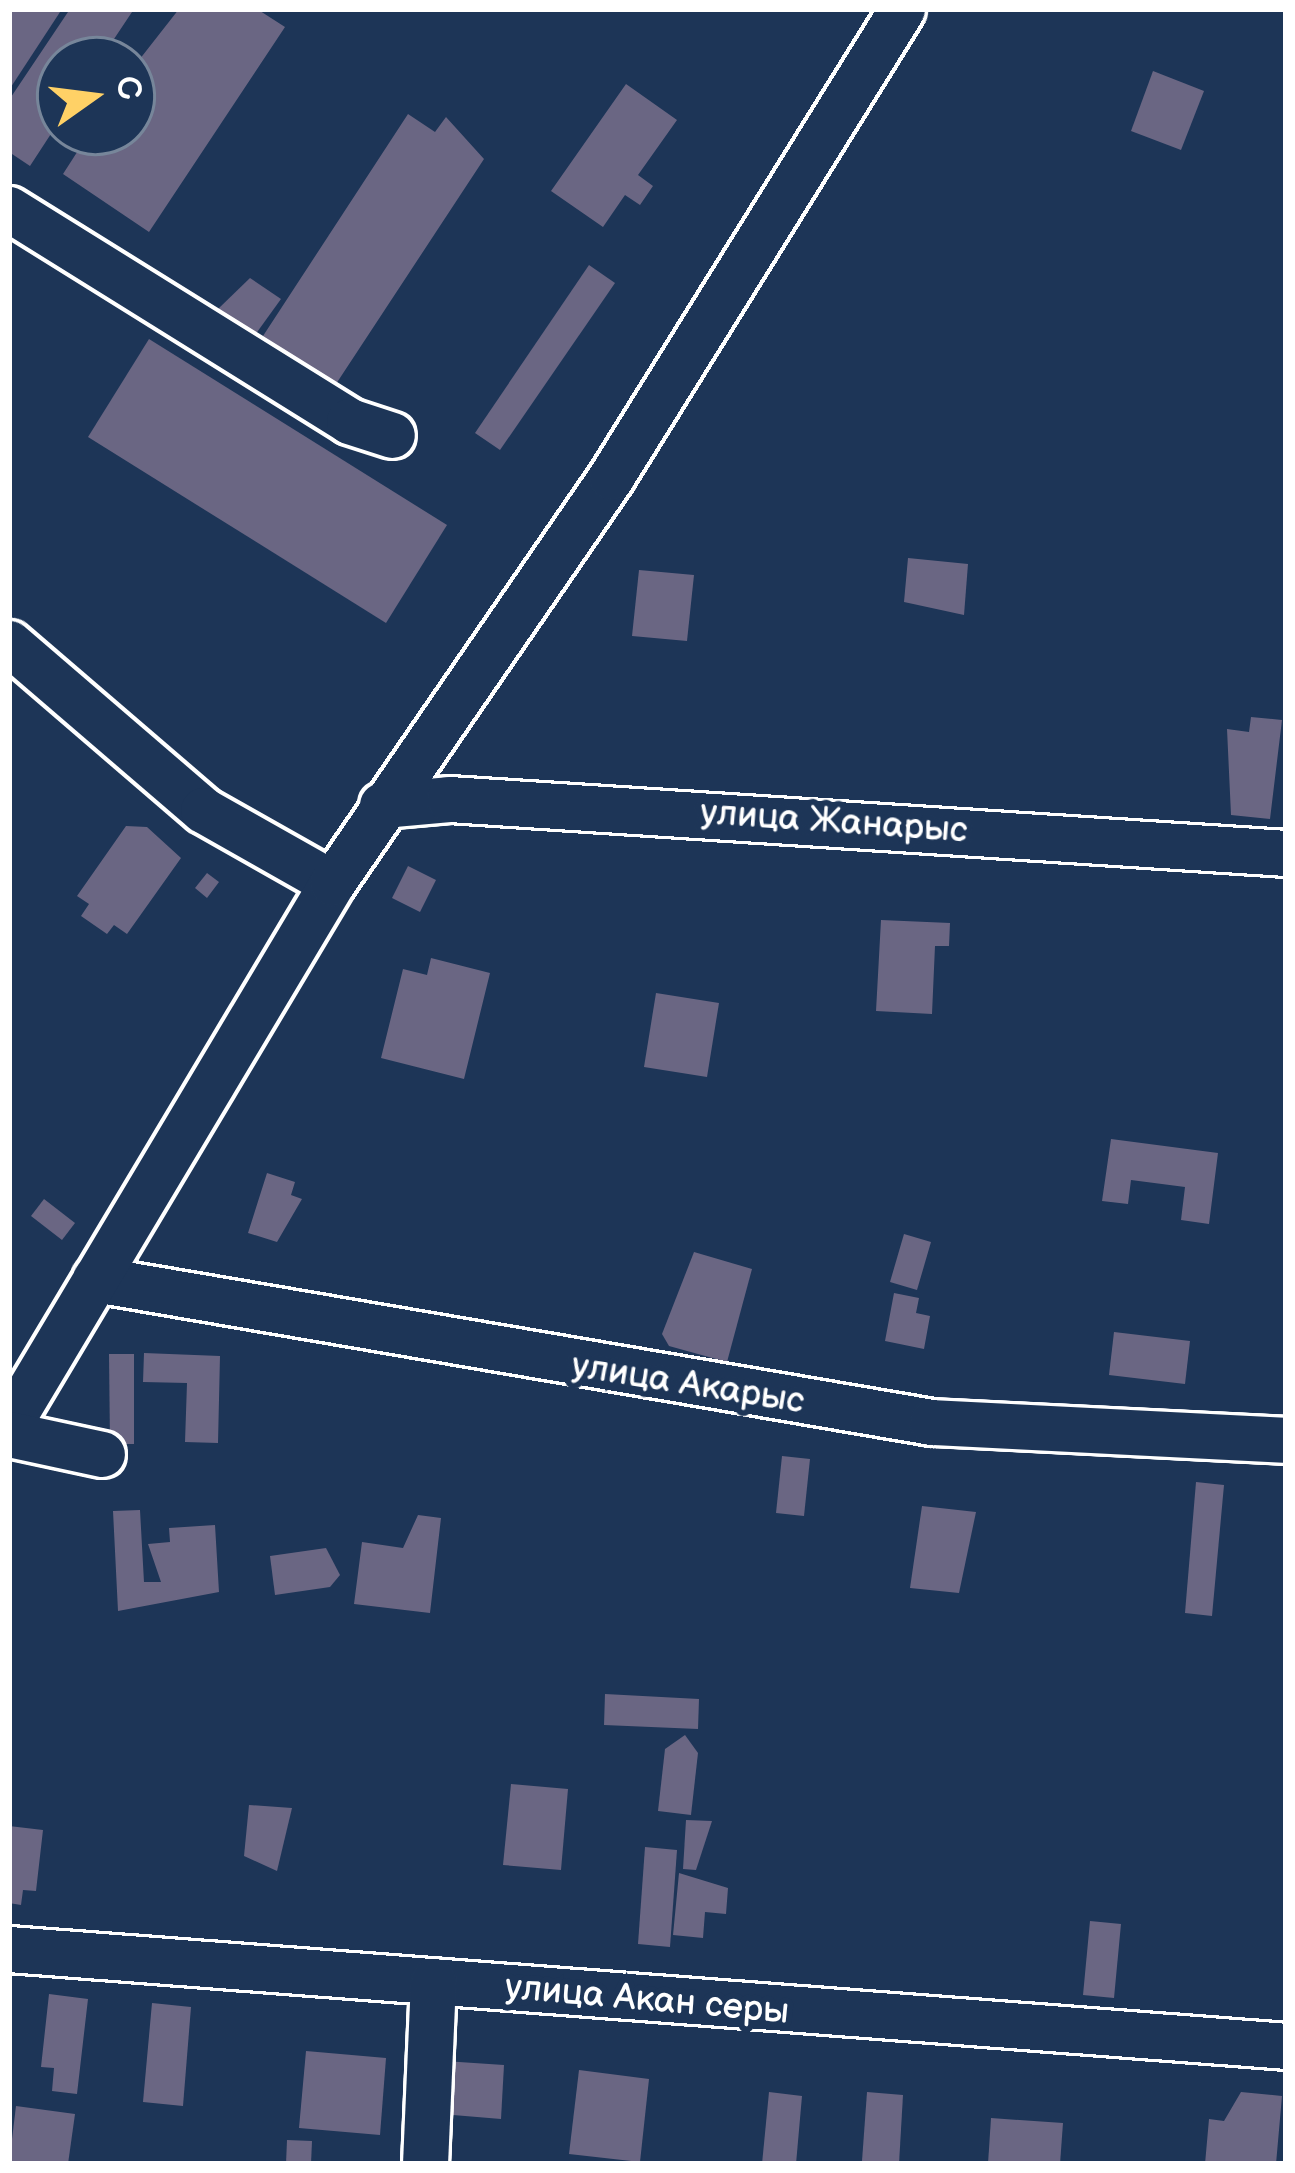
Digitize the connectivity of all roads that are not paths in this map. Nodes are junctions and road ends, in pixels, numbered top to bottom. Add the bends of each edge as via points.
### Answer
1 (902, 9) edge
2 (9, 209) edge
3 (392, 435) dead end
4 (9, 643) edge
5 (382, 805) junction
6 (1286, 853) edge
7 (332, 883) junction
8 (95, 1279) junction
9 (9, 1424) edge
10 (9, 1434) edge
11 (1286, 1440) edge
12 (102, 1454) dead end
13 (9, 1949) edge
14 (434, 1981) junction
15 (1286, 2046) edge
16 (425, 2164) edge

1 - 5 street via 610,477
2 - 3 street via 350,421
4 - 7 street via 203,810
5 - 6 street, улица Жанарыс via 449,799
5 - 7 street
7 - 8 street
8 - 9 street
8 - 11 street, улица Акарыс via 932,1422
10 - 12 street
13 - 14 street, улица Акан серы
14 - 15 street, улица Акан серы
14 - 16 street

